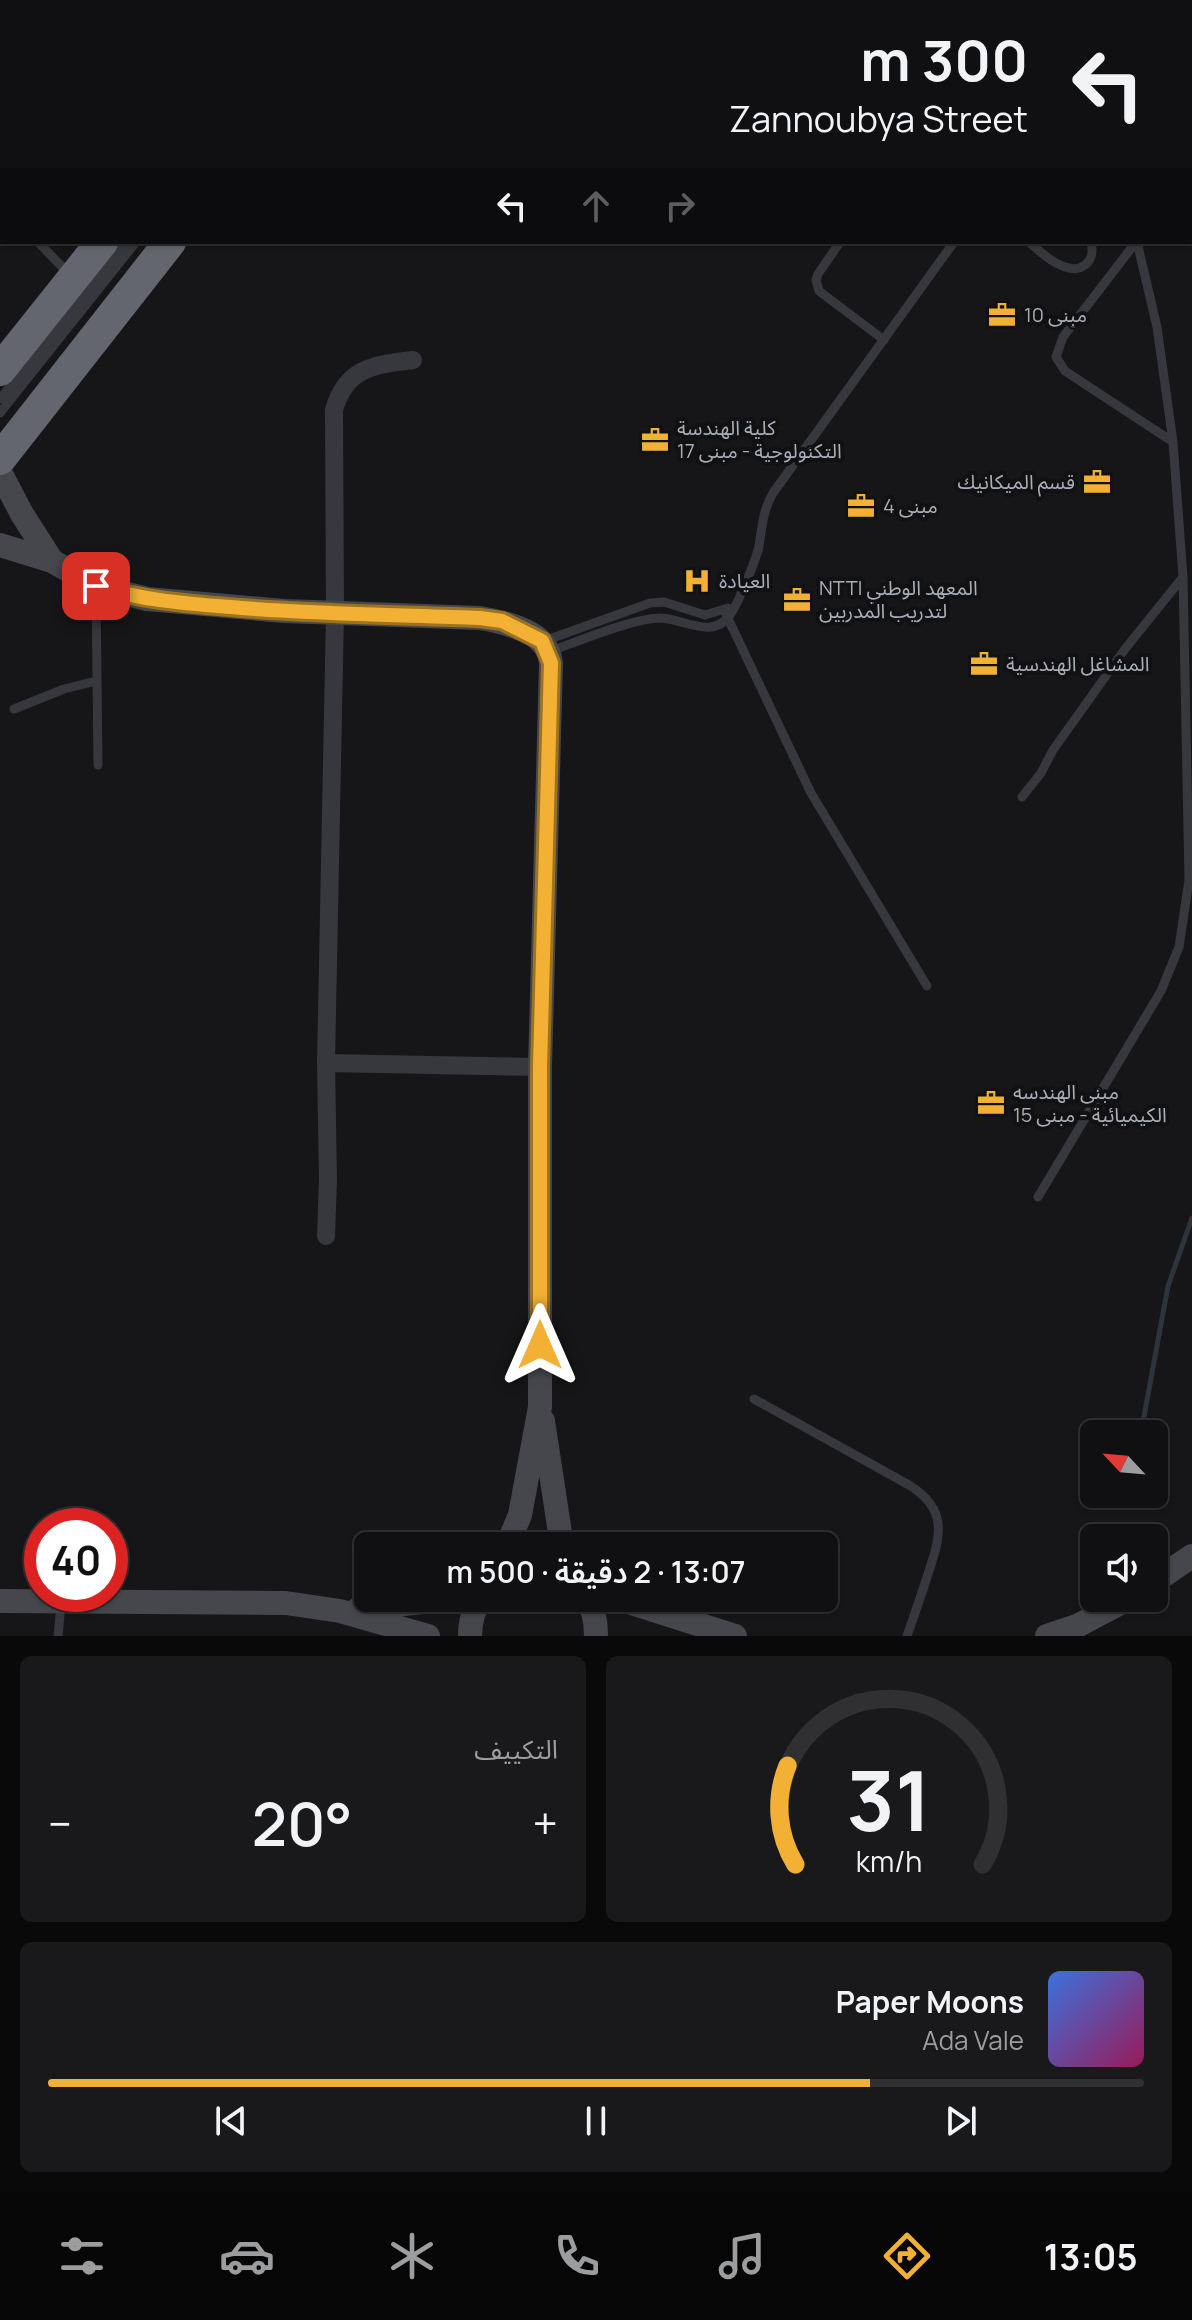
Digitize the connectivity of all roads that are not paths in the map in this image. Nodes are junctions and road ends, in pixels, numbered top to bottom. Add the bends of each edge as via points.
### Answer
1 (40, 244) edge
2 (100, 244) edge
3 (123, 244) edge
4 (134, 244) edge
5 (168, 244) edge
6 (839, 244) edge
7 (953, 244) edge
8 (1032, 244) edge
9 (1091, 244) edge
10 (1134, 244) edge
11 (1136, 244) edge
12 (73, 278) junction
13 (884, 340) junction
14 (413, 360) dead end
15 (0, 370) edge
16 (0, 399) edge
17 (0, 413) edge
18 (1173, 442) junction
19 (0, 459) edge
20 (0, 472) edge
21 (0, 545) edge
22 (52, 561) junction
23 (1183, 577) junction
24 (96, 586) junction
25 (656, 602) junction
26 (627, 611) junction
27 (335, 613) junction
28 (726, 613) junction
29 (659, 618) junction
30 (631, 624) junction
31 (545, 647) junction
32 (96, 681) junction
33 (14, 709) dead end
34 (98, 765) dead end
35 (1022, 797) dead end
36 (927, 986) dead end
37 (326, 1063) junction
38 (540, 1067) junction
39 (1038, 1197) dead end
40 (326, 1236) dead end
41 (754, 1399) dead end
42 (540, 1407) junction
43 (513, 1532) edge
44 (560, 1532) edge
45 (1192, 1556) edge
46 (1168, 1572) edge
47 (128, 1600) edge
48 (0, 1601) edge
49 (24, 1601) edge
50 (354, 1610) edge
51 (340, 1611) junction
52 (60, 1612) edge
53 (430, 1612) edge
54 (474, 1612) edge
55 (592, 1612) edge
56 (660, 1612) edge
57 (1104, 1612) edge
58 (423, 1635) edge
59 (58, 1636) edge
60 (470, 1636) edge
61 (596, 1636) edge
62 (735, 1636) edge
63 (907, 1636) edge
64 (1047, 1636) edge

1 - 12 lane
2 - 12 highway
3 - 16 lane
4 - 17 lane
5 - 19 highway
6 - 13 lane via 818,274 819,291
7 - 13 lane
8 - 9 lane via 1071,270 1090,259
10 - 18 lane via 1063,337 1056,357 1065,371
11 - 18 lane via 1157,327
12 - 15 highway
13 - 28 lane via 773,493 758,549
14 - 27 street via 364,370 338,398
18 - 23 lane
20 - 22 street
21 - 22 street
22 - 24 street
23 - 35 lane via 1125,649
23 - 39 lane via 1189,880 1179,947 1161,991
24 - 27 street via 188,604
24 - 32 lane
25 - 26 lane
25 - 28 lane via 705,615
25 - 29 lane
26 - 30 lane
26 - 31 lane
27 - 31 street via 502,621
27 - 37 street
28 - 29 lane via 716,625 703,627
28 - 36 lane via 811,793
29 - 30 lane
30 - 31 lane
31 - 38 street via 551,663
32 - 33 lane
32 - 34 lane
37 - 38 street
37 - 40 street
38 - 42 street
41 - 63 lane via 909,1485 930,1502 940,1526 939,1540
42 - 43 street
42 - 44 street
45 - 46 street
47 - 51 street via 252,1601
48 - 49 street
50 - 51 street
51 - 58 street
52 - 59 lane
53 - 58 street
54 - 60 street
55 - 61 street
56 - 62 street
57 - 64 street

